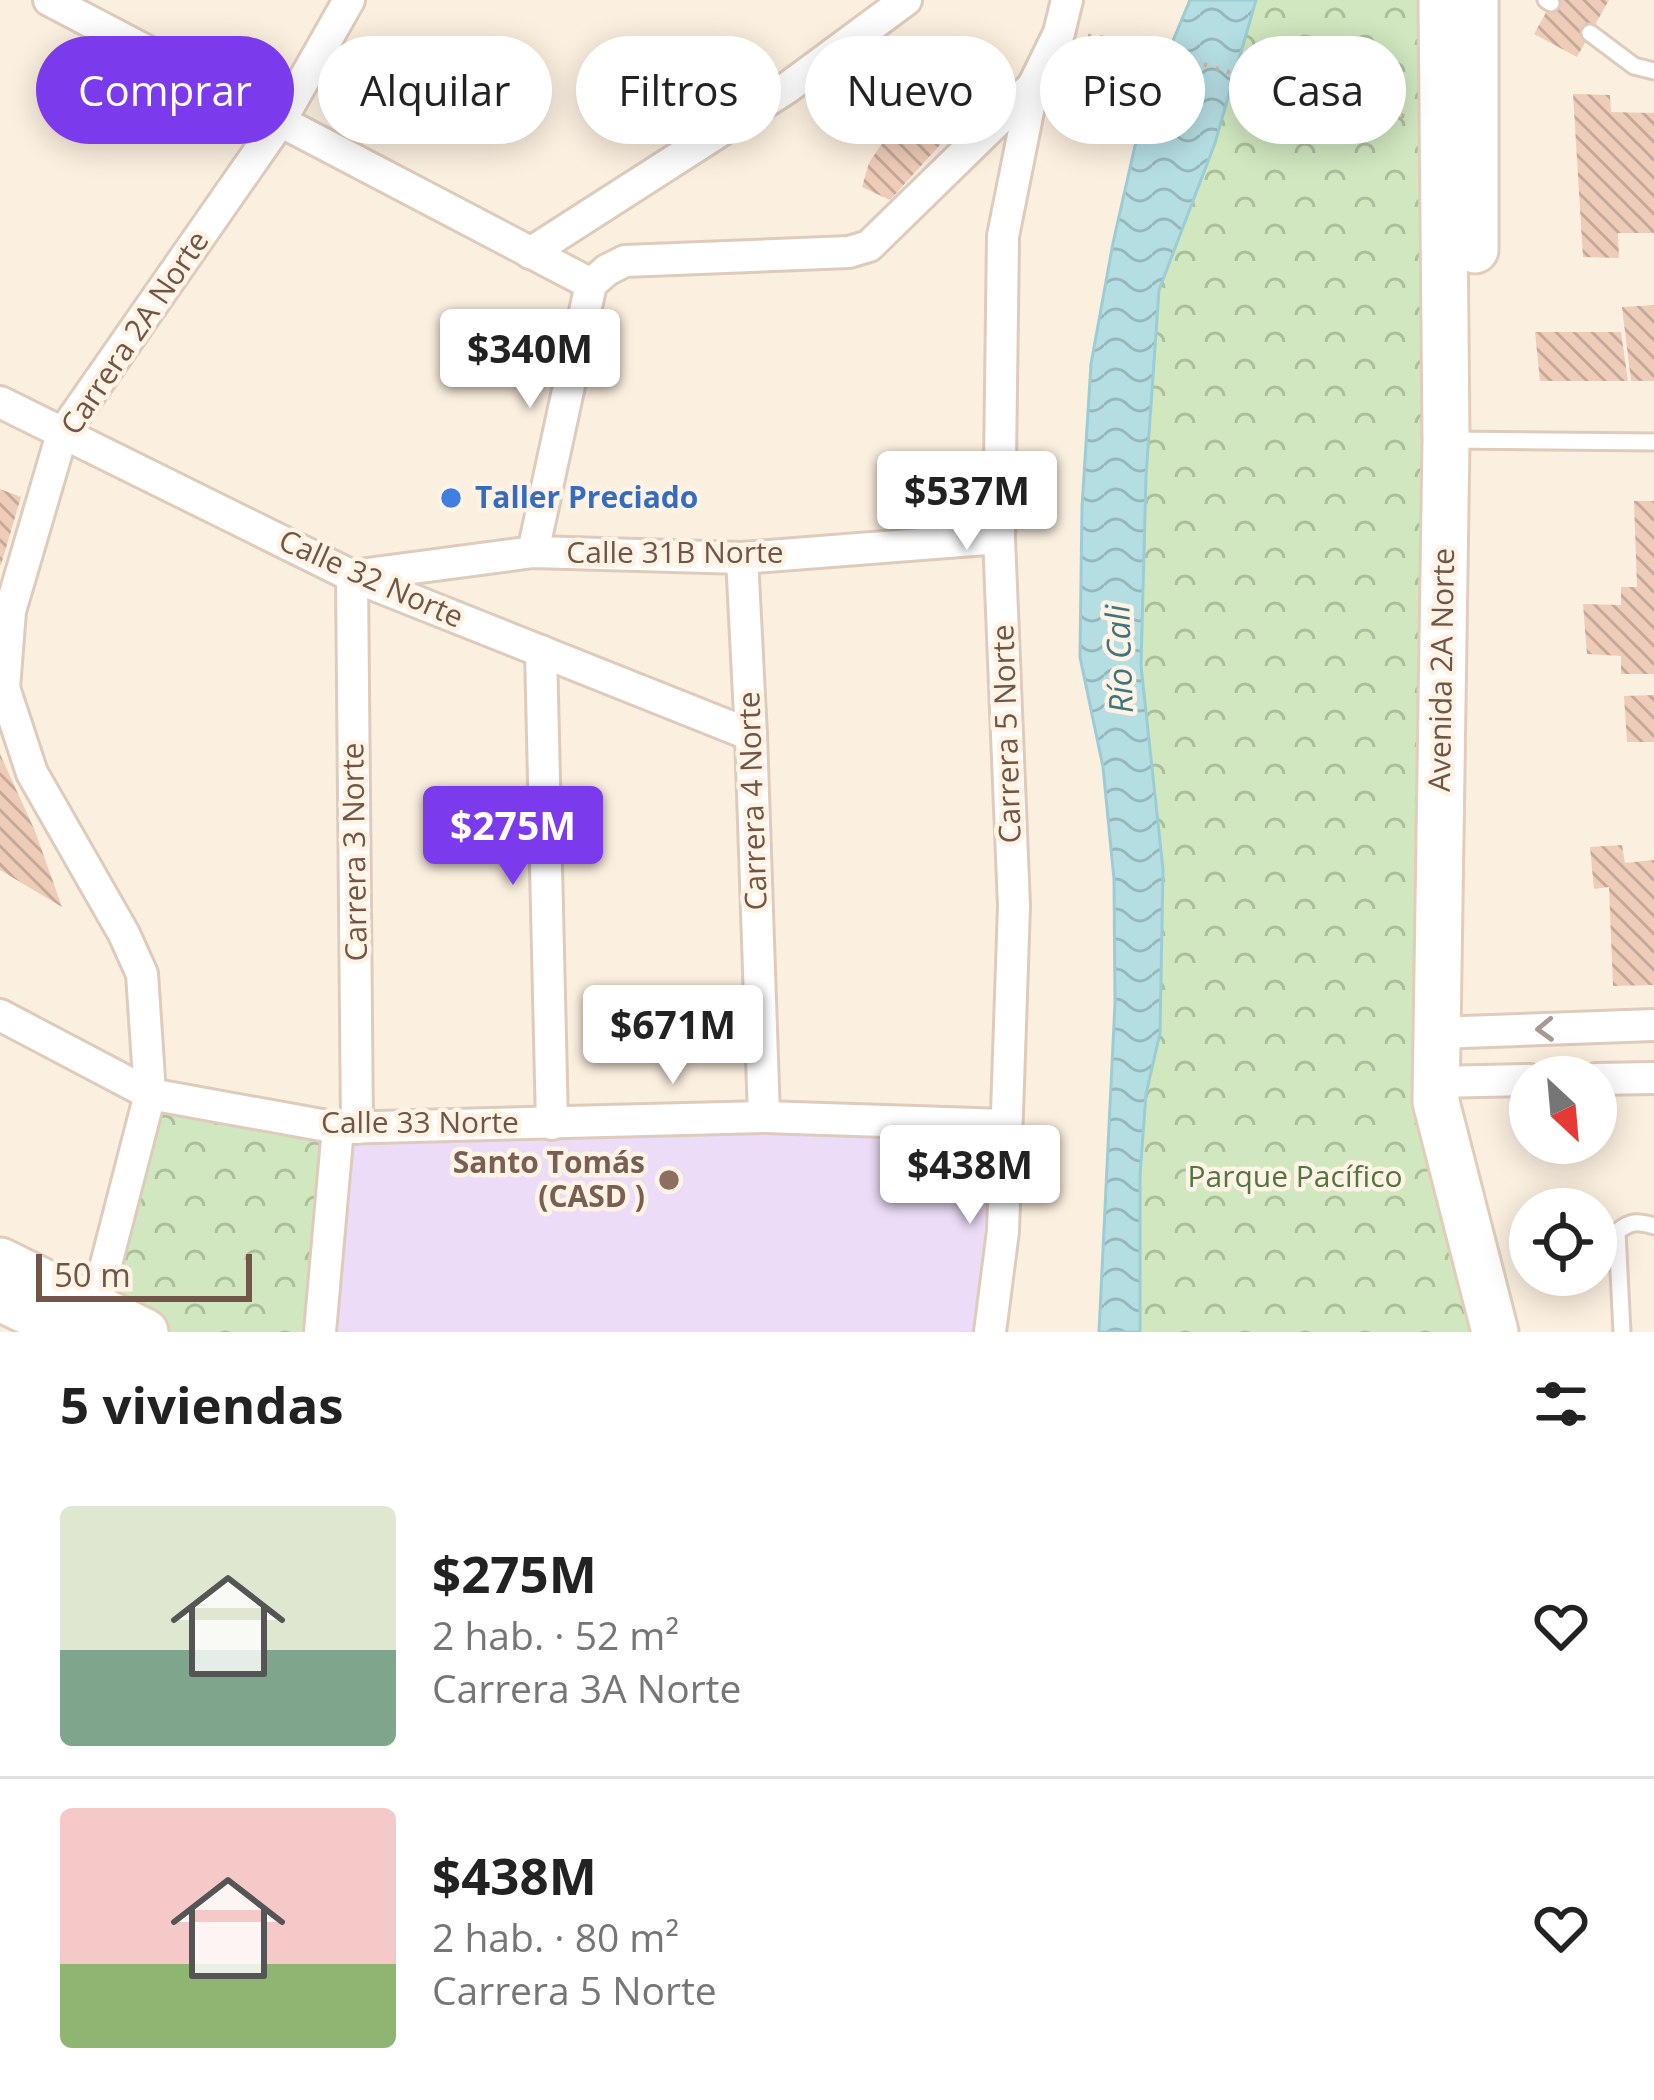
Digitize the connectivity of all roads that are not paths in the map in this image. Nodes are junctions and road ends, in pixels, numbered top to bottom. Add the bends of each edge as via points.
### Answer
1 (49, 0) edge
2 (349, 0) edge
3 (906, 0) edge
4 (1067, 0) edge
5 (1442, 0) edge
6 (1475, 0) edge
7 (1590, 33) dead end
8 (119, 36) edge
9 (1654, 71) edge
10 (1033, 86) junction
11 (294, 97) edge
12 (294, 127) edge
13 (264, 144) edge
14 (530, 253) junction
15 (591, 284) junction
16 (0, 402) edge
17 (62, 434) junction
18 (1461, 440) junction
19 (1654, 442) edge
20 (999, 538) junction
21 (533, 552) junction
22 (742, 558) junction
23 (352, 576) junction
24 (541, 651) junction
25 (751, 735) junction
26 (0, 1015) edge
27 (1654, 1025) edge
28 (1451, 1032) junction
29 (1617, 1078) edge
30 (1654, 1078) edge
31 (1509, 1081) edge
32 (1450, 1082) junction
33 (150, 1094) junction
34 (764, 1117) junction
35 (552, 1124) junction
36 (1006, 1125) junction
37 (348, 1128) junction
38 (1654, 1226) edge
39 (0, 1262) edge
40 (0, 1298) edge
41 (84, 1319) edge
42 (145, 1332) edge
43 (320, 1332) edge
44 (990, 1332) edge
45 (1495, 1332) edge
46 (1520, 1332) edge
47 (1622, 1332) edge

1 - 8 street
2 - 11 street, Carrera 2A Norte
3 - 14 street via 787,88
4 - 10 street, Carrera 5 Norte
5 - 18 main road, Avenida 2A Norte
6 - 18 main road, Avenida 2A Norte
7 - 9 lane
10 - 15 street via 869,247 625,261
10 - 20 street, Carrera 5 Norte via 1004,236
12 - 14 street
13 - 17 street, Carrera 2A Norte
14 - 15 street
15 - 21 street
16 - 17 street, Calle 32 Norte
17 - 23 street, Calle 32 Norte
17 - 33 street, Carrera 2A Norte via 10,610 4,688 32,773 142,974
18 - 19 lane
18 - 28 main road, Avenida 2A Norte
20 - 22 street, Calle 31B Norte
20 - 36 street, Carrera 5 Norte via 1014,906
21 - 22 street, Calle 31B Norte
21 - 23 street, Calle 31B Norte
22 - 25 street, Carrera 4 Norte
23 - 24 street, Calle 32 Norte
23 - 37 street, Carrera 3 Norte
24 - 25 street, Calle 32 Norte
24 - 35 street
25 - 34 street, Carrera 4 Norte
26 - 33 street, Calle 33 Norte
27 -> 28 street
28 - 32 main road, Avenida 2A Norte
29 - 30 street
31 - 32 street
32 - 45 main road, Avenida 2A Norte via 1436,1102
32 - 46 main road, Avenida 2A Norte via 1463,1105
33 - 37 street, Calle 33 Norte
33 - 41 street, Carrera 2A Norte
34 - 35 street, Calle 33 Norte
34 - 36 street, Calle 33 Norte
35 - 37 street, Calle 33 Norte
36 - 44 street, Carrera 5 Norte
37 - 43 street, Carrera 3 Norte
38 - 47 lane via 1628,1222 1617,1232
39 - 41 main road
40 - 41 main road
41 - 42 main road

